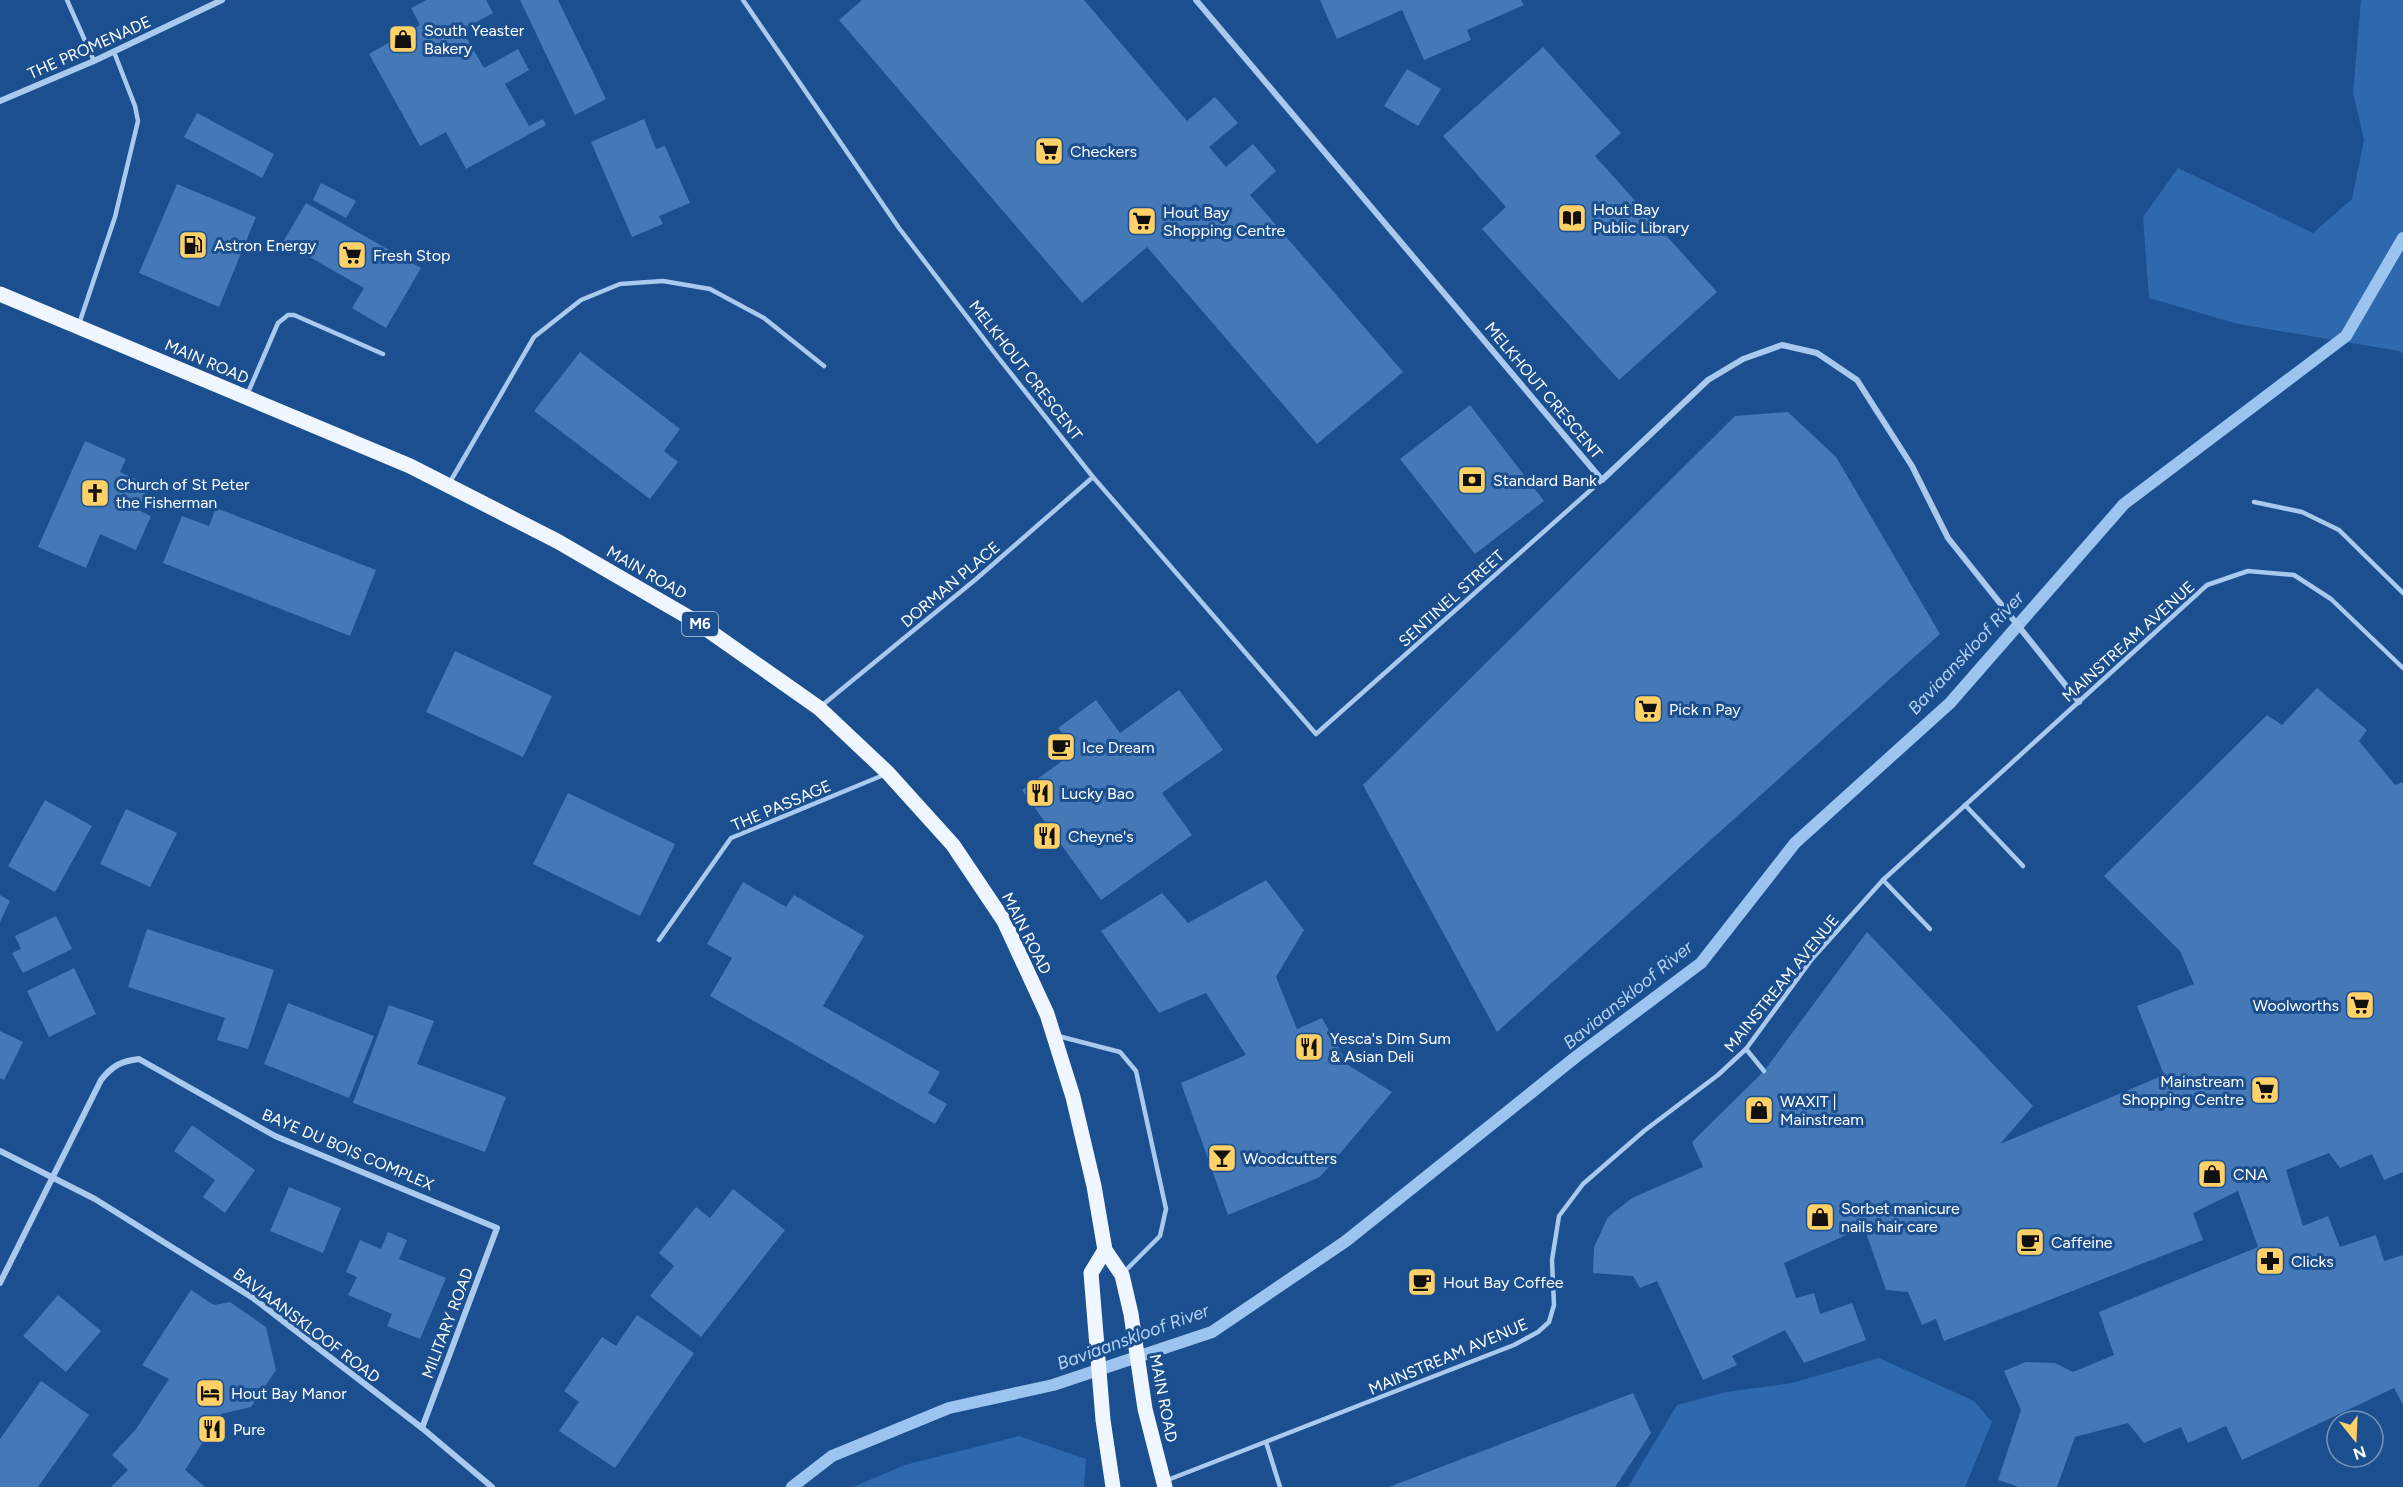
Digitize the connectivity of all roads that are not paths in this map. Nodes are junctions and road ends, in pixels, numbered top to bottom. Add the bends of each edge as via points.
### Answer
1 (67, 0) edge
2 (222, 0) edge
3 (743, 0) edge
4 (1196, 0) edge
5 (114, 52) junction
6 (94, 61) junction
7 (0, 101) edge
8 (0, 294) edge
9 (78, 327) junction
10 (383, 354) dead end
11 (824, 366) dead end
12 (246, 397) junction
13 (1094, 477) junction
14 (1602, 480) junction
15 (448, 486) junction
16 (2254, 502) dead end
17 (2403, 593) edge
18 (2403, 668) edge
19 (2079, 702) junction
20 (819, 708) junction
21 (1316, 734) joint
22 (888, 773) junction
23 (1965, 805) junction
24 (2023, 866) dead end
25 (1883, 880) junction
26 (1930, 929) dead end
27 (659, 940) dead end
28 (1055, 1036) junction
29 (1746, 1049) junction
30 (1764, 1071) dead end
31 (0, 1151) edge
32 (51, 1178) junction
33 (497, 1227) joint
34 (1105, 1250) junction
35 (1122, 1275) junction
36 (0, 1283) edge
37 (422, 1428) junction
38 (1266, 1442) junction
39 (1162, 1485) edge
40 (492, 1487) edge
41 (1113, 1487) edge
42 (1280, 1487) edge

1 - 6 lane
2 - 5 street, THE PROMENADE
3 - 13 lane, MELKHOUT CRESCENT via 899,228
4 - 14 street, MELKHOUT CRESCENT
5 - 6 street, THE PROMENADE
5 - 9 lane via 135,106 137,128 115,217
6 - 7 street, THE PROMENADE
8 - 9 main road, MAIN ROAD / M6
9 - 12 main road, MAIN ROAD / M6
10 - 12 lane via 288,315 278,323
11 - 15 lane via 764,318 710,289 663,281 620,284 581,300 534,337
12 - 15 main road, MAIN ROAD / M6
13 - 20 lane, DORMAN PLACE
13 - 21 lane, MELKHOUT CRESCENT
14 - 19 street, MELKHOUT CRESCENT via 1708,380 1743,359 1782,345 1817,353 1857,380 1912,466 1948,538
14 - 21 lane, SENTINEL STREET
15 - 20 main road, MAIN ROAD / M6 via 557,542 695,621
16 - 17 lane via 2302,512 2339,530
18 - 19 lane, MAINSTREAM AVENUE via 2331,599 2294,574 2248,571 2207,585
19 - 23 lane, MAINSTREAM AVENUE
20 - 22 main road, MAIN ROAD / M6
22 - 27 lane, THE PASSAGE via 731,838
22 - 28 main road, MAIN ROAD / M6 via 953,845 1004,921
23 - 24 lane
23 - 25 lane, MAINSTREAM AVENUE
25 - 26 lane
25 - 29 lane, MAINSTREAM AVENUE via 1812,959
28 - 34 main road, MAIN ROAD / M6 via 1095,1186
28 - 35 lane via 1120,1052 1136,1071 1166,1209 1160,1236
29 - 30 lane
29 - 38 lane, MAINSTREAM AVENUE via 1604,1163 1559,1216 1552,1260 1554,1305 1549,1322 1538,1332 1514,1345
31 - 32 street, BAVIAANSKLOOF ROAD
32 - 33 street, BAYE DU BOIS COMPLEX via 101,1080 123,1061 139,1059 275,1136
32 - 36 street, BAYE DU BOIS COMPLEX
32 - 37 street, BAVIAANSKLOOF ROAD via 95,1199 253,1298
33 - 37 street, MILITARY ROAD
34 - 35 main road, MAIN ROAD / M6
34 - 41 main road via 1092,1273 1103,1419
35 - 39 main road, MAIN ROAD / M6
37 - 40 street, BAVIAANSKLOOF ROAD
38 - 39 lane, MAINSTREAM AVENUE
38 - 42 lane

